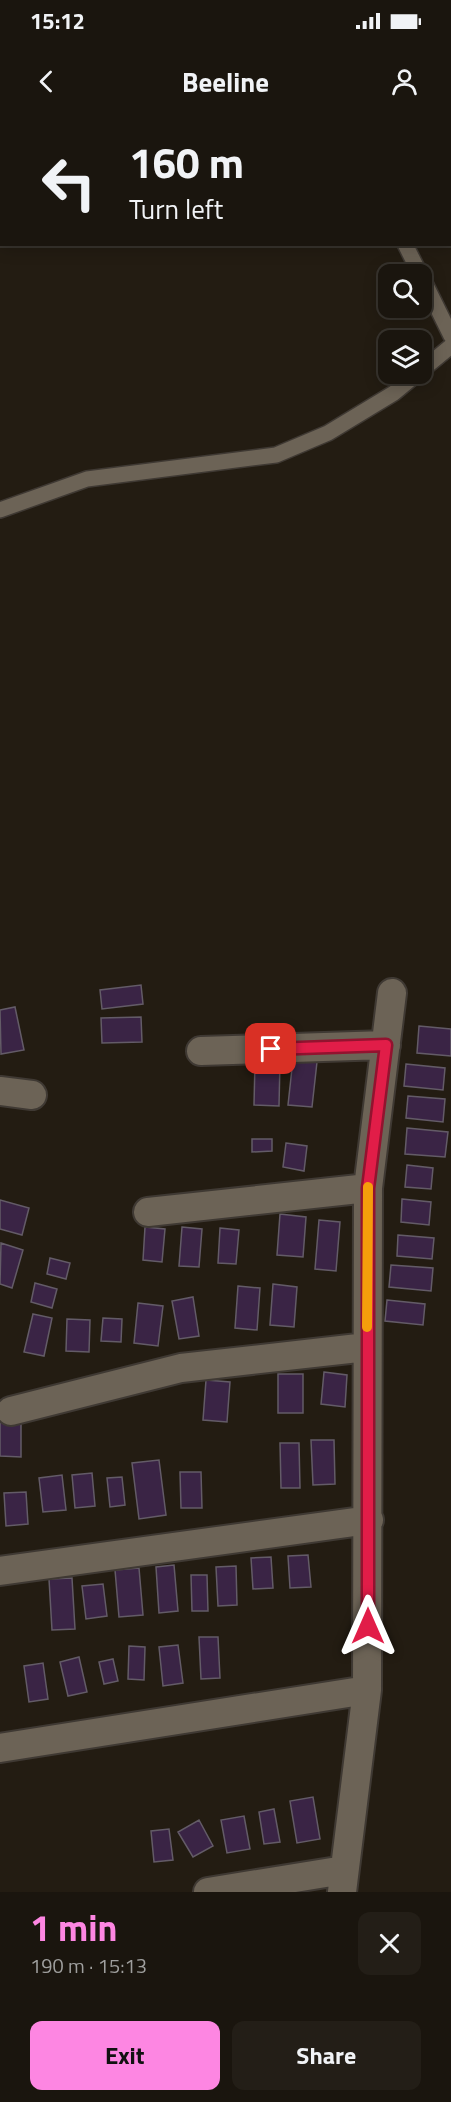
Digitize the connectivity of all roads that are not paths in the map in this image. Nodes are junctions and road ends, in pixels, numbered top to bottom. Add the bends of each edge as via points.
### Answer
1 (406, 246) edge
2 (415, 264) edge
3 (432, 298) edge
4 (451, 336) edge
5 (451, 346) edge
6 (432, 362) edge
7 (405, 384) edge
8 (0, 510) edge
9 (392, 993) dead end
10 (386, 1045) junction
11 (201, 1051) dead end
12 (0, 1091) edge
13 (32, 1095) dead end
14 (368, 1188) junction
15 (148, 1212) dead end
16 (367, 1347) junction
17 (11, 1411) dead end
18 (369, 1520) junction
19 (0, 1571) edge
20 (367, 1690) junction
21 (0, 1748) edge
22 (343, 1881) edge
23 (208, 1892) edge

1 - 2 lane
3 - 4 lane
5 - 6 lane
7 - 8 lane via 328,433 276,455 87,479
9 - 10 street
10 - 11 street
10 - 14 street
12 - 13 street
14 - 15 street
14 - 16 street
16 - 17 street via 180,1368
16 - 18 street
18 - 19 street
18 - 20 street
20 - 21 street
20 - 22 street
22 - 23 street

